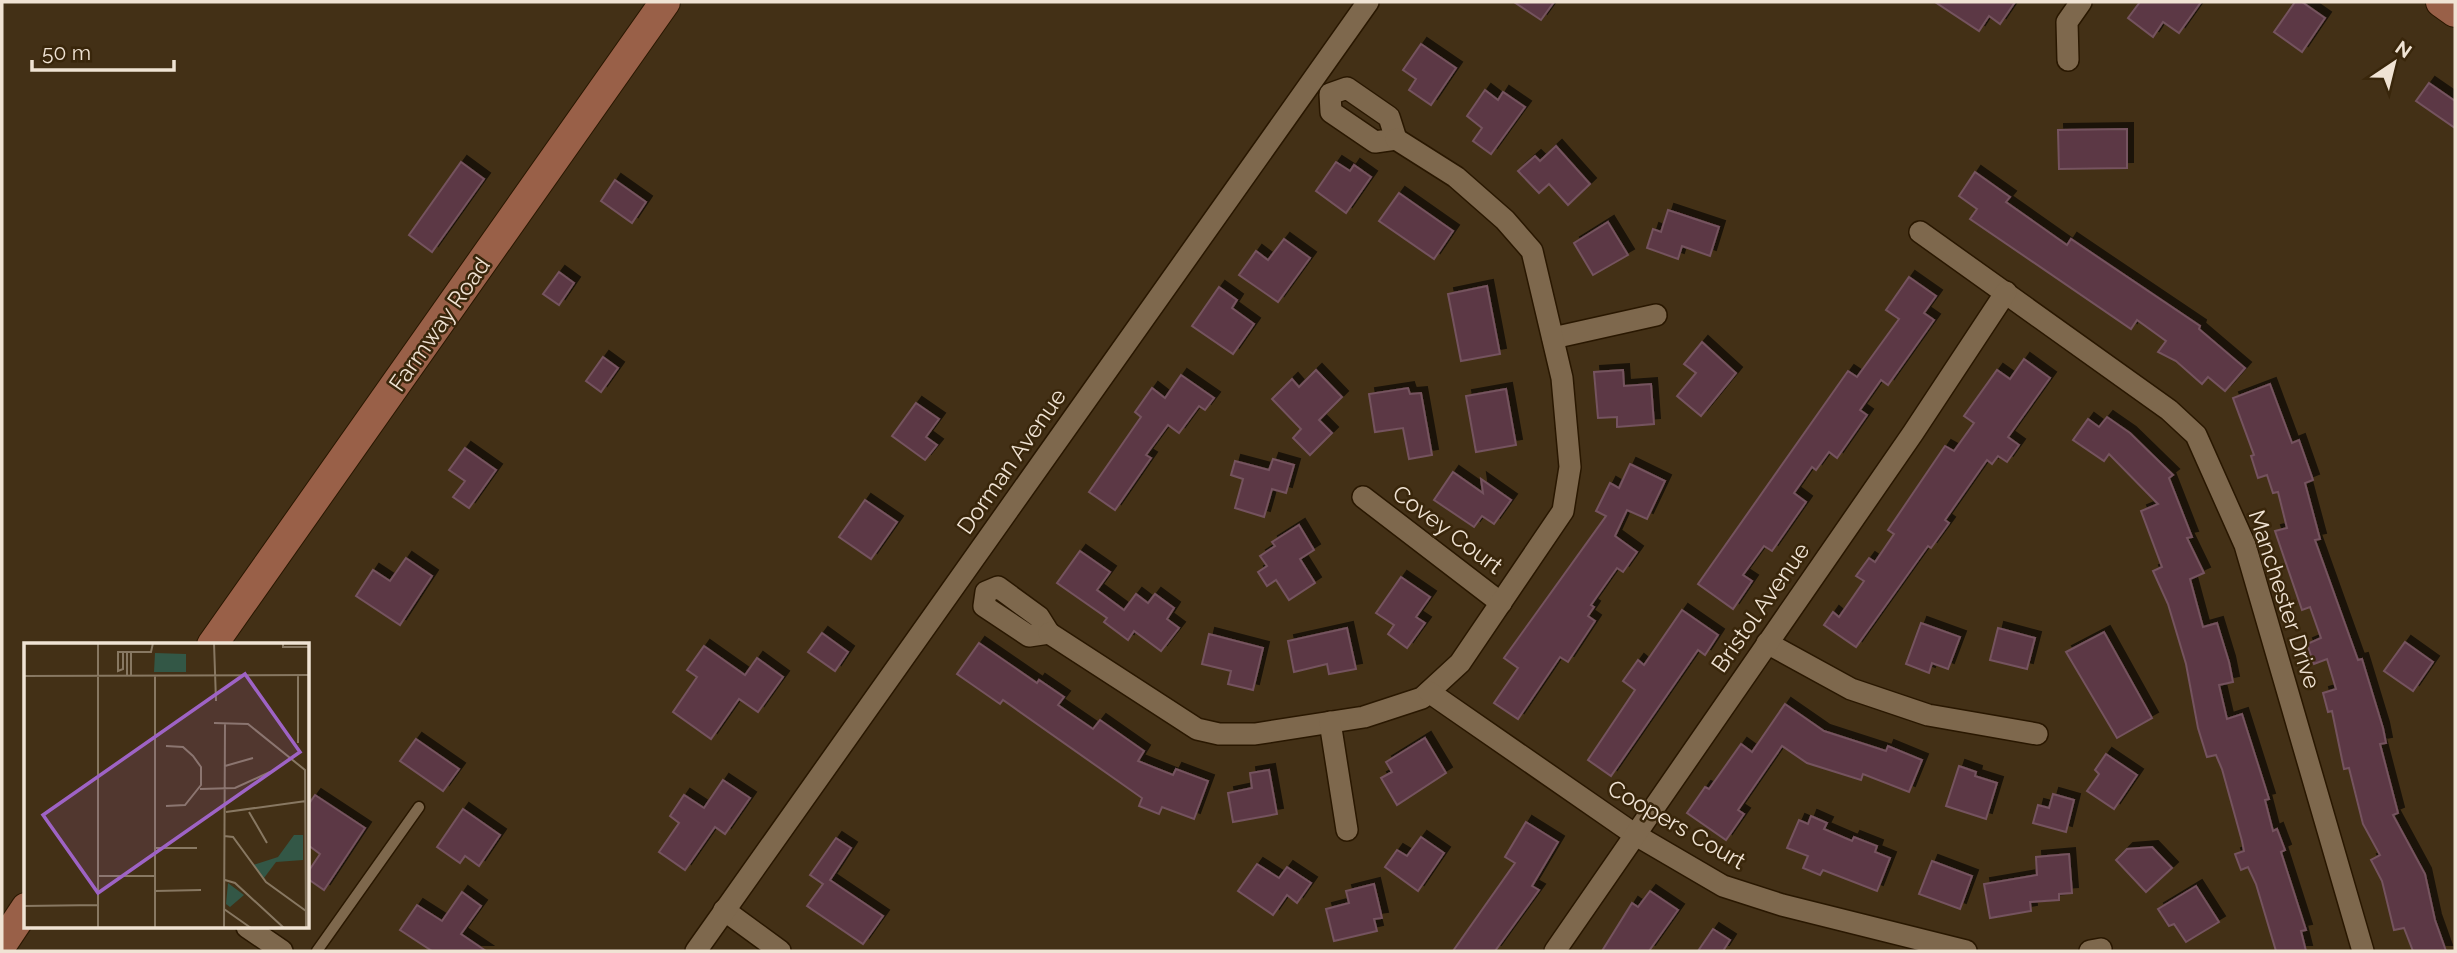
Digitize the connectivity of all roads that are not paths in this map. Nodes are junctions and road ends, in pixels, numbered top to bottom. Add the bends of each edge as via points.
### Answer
1 (665, 2) edge
2 (1368, 2) edge
3 (2081, 2) edge
4 (2441, 2) edge
5 (2455, 12) edge
6 (2068, 60) dead end
7 (1321, 88) junction
8 (1396, 139) junction
9 (1920, 232) dead end
10 (2006, 292) junction
11 (1656, 315) dead end
12 (1553, 338) junction
13 (1363, 497) dead end
14 (963, 573) junction
15 (1501, 603) junction
16 (213, 643) edge
17 (1767, 643) junction
18 (1429, 692) junction
19 (1330, 722) junction
20 (2037, 734) dead end
21 (419, 807) dead end
22 (1347, 830) dead end
23 (1634, 834) junction
24 (724, 910) junction
25 (24, 911) edge
26 (248, 928) edge
27 (2, 944) edge
28 (282, 951) edge
29 (317, 951) edge
30 (696, 951) edge
31 (780, 951) edge
32 (1555, 951) edge
33 (1966, 951) edge
34 (2363, 951) edge

1 - 16 main road, Farmway Road
2 - 7 street, Dorman Avenue
3 - 6 street via 2067,22
4 - 5 main road
7 - 8 street via 1347,88 1389,117
7 - 8 street via 1331,112 1375,142
7 - 14 street, Dorman Avenue
8 - 12 street via 1456,177 1532,251
9 - 10 street, Manchester Drive
10 - 17 street, Bristol Avenue
10 - 34 street, Manchester Drive via 2169,410 2196,435 2245,545
11 - 12 street
12 - 15 street via 1562,378 1570,467 1563,511
13 - 15 street, Covey Court
14 - 19 street via 986,592 984,606 1029,636 1049,633 1197,729 1255,734
14 - 24 street, Dorman Avenue
15 - 18 street via 1460,663
17 - 20 street via 1851,689 1928,715
17 - 23 street, Bristol Avenue
18 - 19 street via 1364,717
18 - 23 street, Coopers Court
19 - 22 street
21 - 29 lane
23 - 32 street, Bristol Avenue
23 - 33 street, Coopers Court via 1723,886
24 - 30 street, Dorman Avenue
24 - 31 street
25 - 27 main road
26 - 28 street

